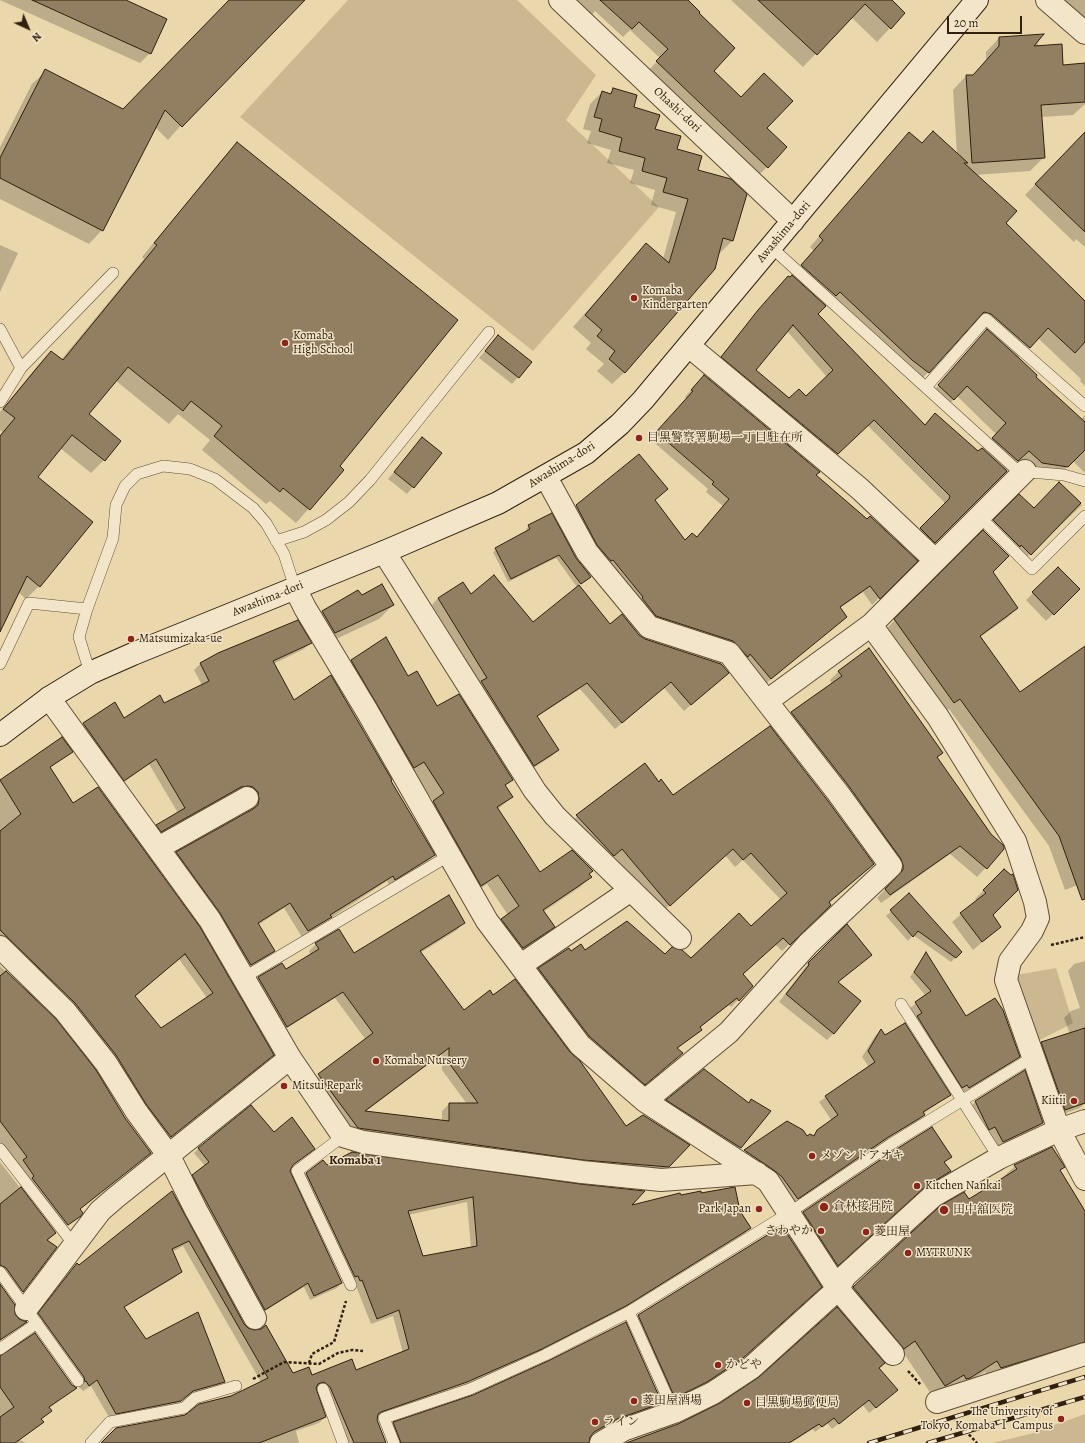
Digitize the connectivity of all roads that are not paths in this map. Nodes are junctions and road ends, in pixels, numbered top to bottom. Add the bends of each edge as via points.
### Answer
1 (560, 0) edge
2 (977, 0) edge
3 (1047, 0) edge
4 (1085, 33) edge
5 (793, 221) junction
6 (771, 247) junction
7 (113, 273) dead end
8 (0, 329) edge
9 (489, 332) dead end
10 (689, 346) junction
11 (21, 368) junction
12 (926, 387) junction
13 (0, 402) edge
14 (1085, 406) edge
15 (1025, 471) junction
16 (546, 477) junction
17 (1085, 481) edge
18 (979, 516) junction
19 (1085, 516) edge
20 (276, 541) junction
21 (384, 552) junction
22 (935, 560) junction
23 (295, 588) junction
24 (87, 609) junction
25 (871, 625) junction
26 (0, 664) edge
27 (90, 673) junction
28 (48, 698) junction
29 (767, 701) junction
30 (0, 735) edge
31 (246, 798) dead end
32 (158, 848) junction
33 (450, 855) junction
34 (631, 890) junction
35 (680, 938) dead end
36 (0, 947) edge
37 (521, 965) junction
38 (243, 978) junction
39 (901, 1004) dead end
40 (1033, 1057) junction
41 (290, 1058) junction
42 (645, 1101) junction
43 (962, 1101) junction
44 (1085, 1121) edge
45 (1059, 1130) junction
46 (343, 1136) junction
47 (0, 1148) edge
48 (169, 1156) junction
49 (999, 1158) junction
50 (756, 1173) junction
51 (1085, 1179) edge
52 (789, 1213) junction
53 (75, 1246) junction
54 (0, 1272) edge
55 (351, 1285) road end
56 (838, 1289) junction
57 (628, 1312) junction
58 (31, 1316) junction
59 (255, 1318) dead end
60 (0, 1349) edge
61 (893, 1354) road end
62 (1085, 1354) edge
63 (78, 1381) dead end
64 (236, 1386) road end
65 (323, 1389) dead end
66 (937, 1402) road end
67 (674, 1412) junction
68 (91, 1443) edge
69 (343, 1443) edge
70 (394, 1443) edge
71 (601, 1443) edge

1 - 5 street, Ohashi-dori
2 - 5 street, Awashima-dori
3 - 4 street
5 - 6 street, Awashima-dori
6 - 10 street, Awashima-dori
6 - 12 lane
7 - 11 lane
8 - 11 lane
9 - 20 lane via 370,480 349,502 326,520 304,532
10 - 16 street, Awashima-dori via 620,424 586,453
10 - 22 street via 860,489
11 - 13 lane
12 - 14 lane via 986,319
12 - 15 lane via 1018,471
15 - 17 lane via 1064,475
15 - 18 street
16 - 21 street, Awashima-dori via 498,503
16 - 29 street via 586,552 649,627 729,653
18 - 19 lane via 1032,569
18 - 22 street
20 - 23 lane via 284,554
20 - 24 lane via 266,523 253,508 214,479 190,469 163,466 137,474 125,486 116,505 113,538
21 - 23 street, Awashima-dori
21 - 34 street via 535,791 556,816
22 - 25 street
23 - 27 street, Awashima-dori
23 - 33 street
24 - 26 lane via 29,603
24 - 27 lane via 79,638
25 - 29 street
25 - 40 street via 938,717 1015,841 1038,918 1032,931 1010,961 1006,980
27 - 28 street, Awashima-dori
28 - 30 street, Awashima-dori
28 - 32 street
29 - 42 street via 891,866 808,944 729,1032
31 - 32 street
32 - 38 street via 210,920
33 - 37 street via 487,921
33 - 38 lane
34 - 35 street
34 - 37 street
36 - 48 street via 65,1011 106,1063
37 - 42 street via 580,1045
38 - 41 street
39 - 43 lane
40 - 43 lane
40 - 45 street
41 - 46 street
41 - 48 street
42 - 50 street
43 - 49 lane
43 - 52 lane via 891,1144
44 - 45 street
45 - 49 street
45 - 51 street
46 - 50 street via 363,1142 464,1156 661,1180
46 - 55 lane via 298,1171
47 - 53 lane
48 - 53 street via 100,1211
48 - 59 street
49 - 56 street via 933,1196 845,1276
50 - 52 street via 768,1181
52 - 56 street
52 - 57 lane
53 - 58 street
54 - 58 lane
56 - 61 street
56 - 67 street via 752,1368 713,1393
57 - 67 lane
57 - 70 lane via 545,1355 470,1389 384,1418
58 - 60 lane
58 - 63 lane
62 - 66 street
64 - 68 lane via 195,1398 184,1408 110,1422
65 - 69 lane
67 - 71 street via 623,1430

